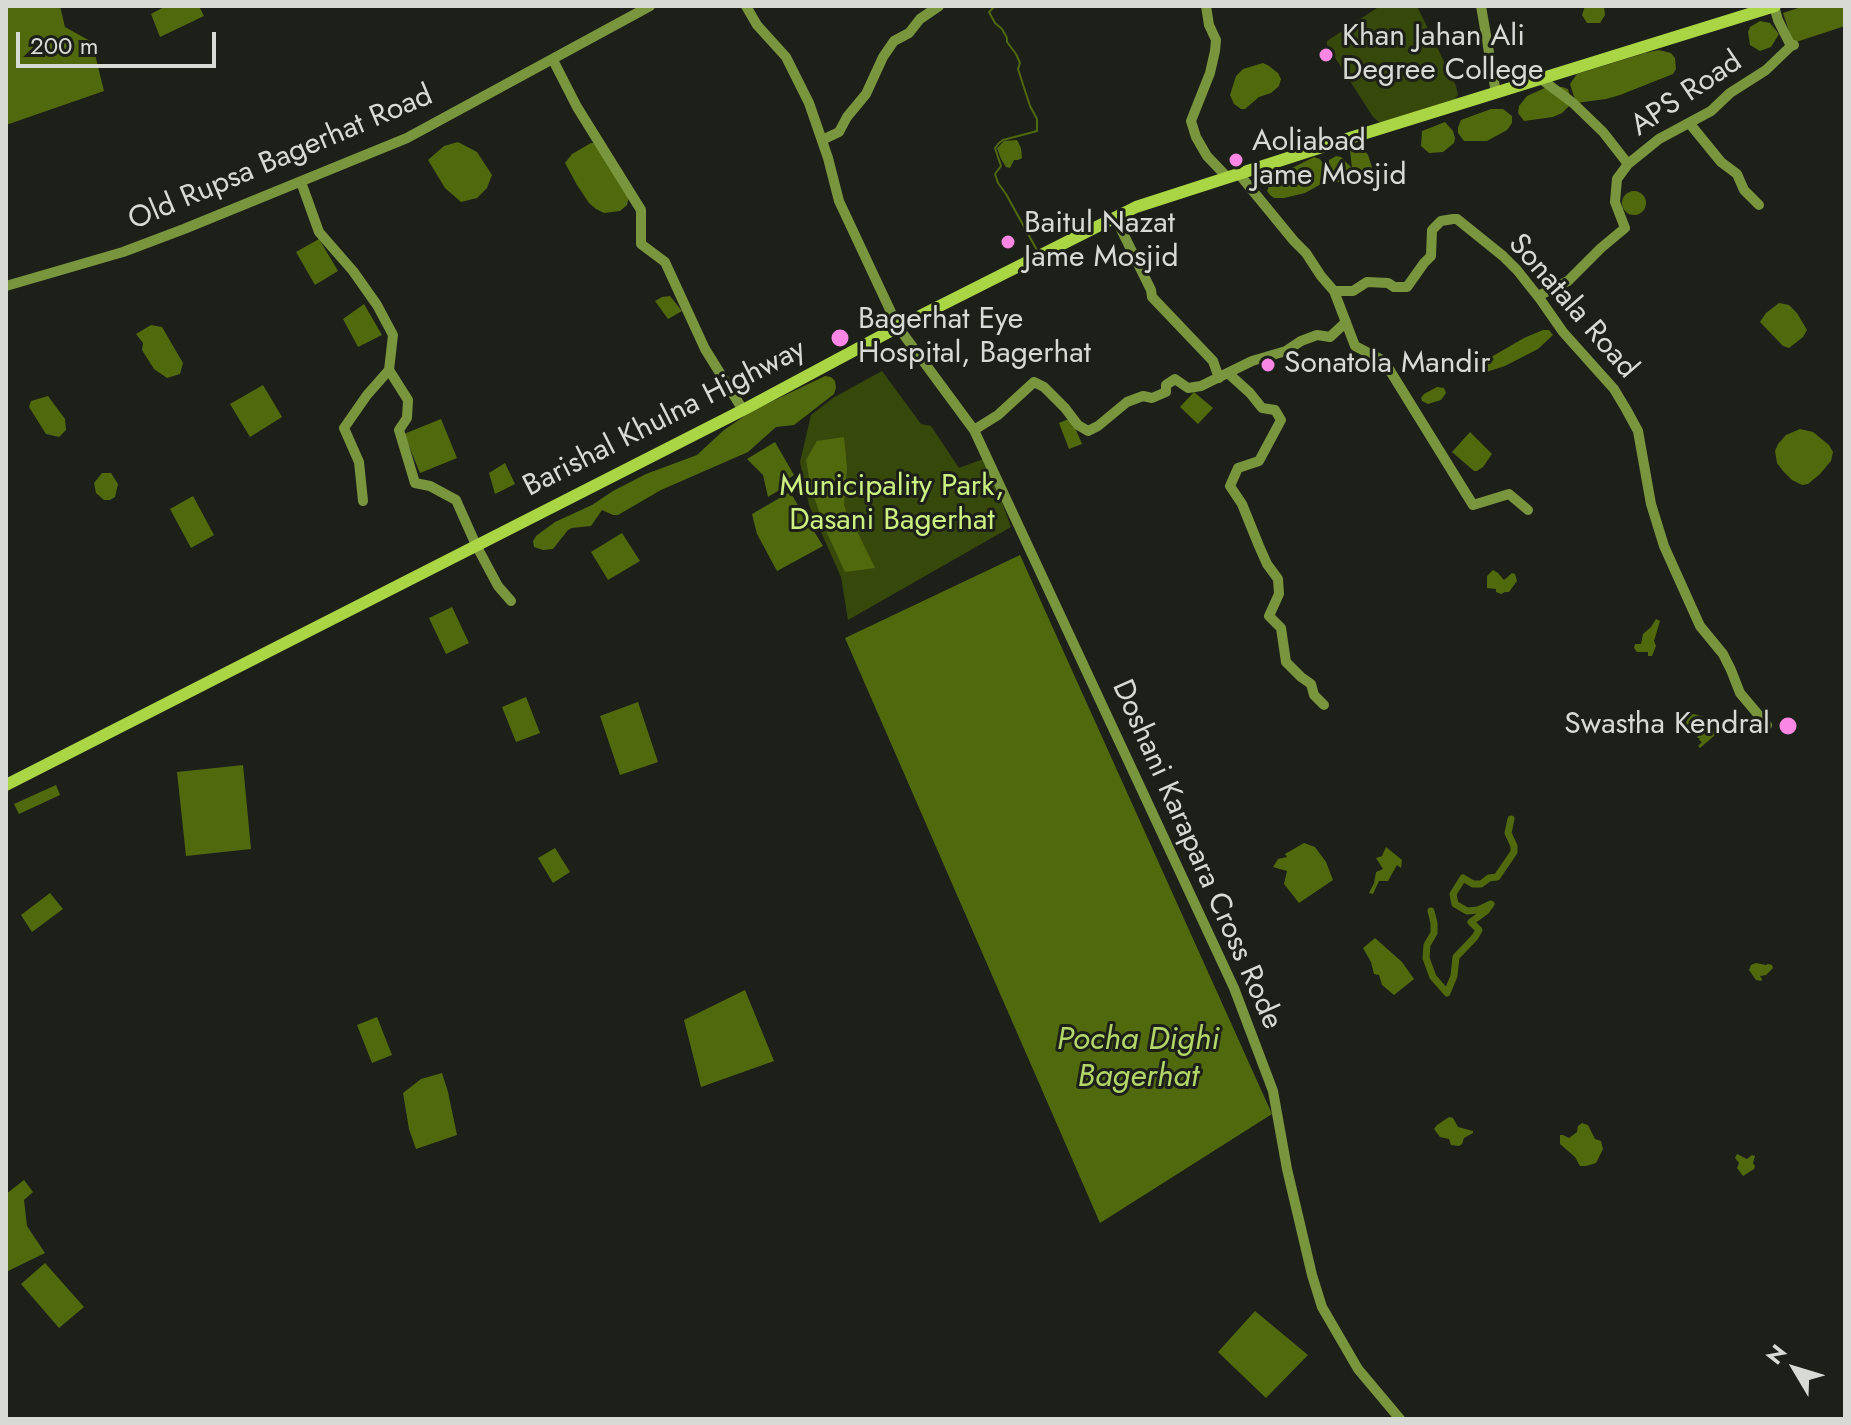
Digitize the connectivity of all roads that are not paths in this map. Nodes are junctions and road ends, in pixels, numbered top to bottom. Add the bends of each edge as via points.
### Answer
1 (650, 6) edge
2 (746, 6) edge
3 (939, 6) edge
4 (1206, 6) edge
5 (1481, 6) edge
6 (1775, 6) edge
7 (553, 60) dead end
8 (1541, 79) junction
9 (1496, 93) junction
10 (1690, 124) junction
11 (822, 140) junction
12 (1628, 164) junction
13 (1233, 176) junction
14 (301, 182) junction
15 (1759, 205) dead end
16 (1115, 217) junction
17 (6, 286) edge
18 (1334, 291) junction
19 (1538, 296) junction
20 (1346, 322) junction
21 (898, 327) junction
22 (389, 370) junction
23 (1224, 376) junction
24 (743, 410) junction
25 (974, 430) junction
26 (363, 501) dead end
27 (1528, 510) dead end
28 (476, 545) junction
29 (511, 601) dead end
30 (1324, 705) dead end
31 (1767, 725) dead end
32 (6, 785) edge
33 (1400, 1419) edge

1 - 14 street, Old Rupsa Bagerhat Road via 407,138
2 - 11 street, Doshani Karapara Cross Rode via 786,57
3 - 11 street via 894,41 839,132
4 - 13 street via 1215,51 1191,121 1207,156
5 - 9 street
6 - 8 highway, Barishal Khulna Highway
6 - 10 street, APS Road via 1792,46
7 - 24 street via 641,210 641,244 665,262 705,349
8 - 9 highway, Barishal Khulna Highway
8 - 12 street, APS Road via 1603,132
9 - 13 highway, Barishal Khulna Highway
10 - 12 street, APS Road via 1659,139
10 - 15 street
11 - 21 street, Doshani Karapara Cross Rode via 839,201
12 - 19 street via 1617,179 1615,202 1625,228 1568,281
13 - 16 highway, Barishal Khulna Highway
13 - 18 street via 1306,253
14 - 17 street, Old Rupsa Bagerhat Road via 123,252
14 - 22 street via 319,232 353,271 393,335
16 - 21 highway, Barishal Khulna Highway
16 - 23 street via 1152,297
18 - 19 street, Sonatala Road via 1353,291 1367,282 1407,287 1431,256 1432,230 1441,221 1457,219 1503,256
18 - 20 street
19 - 31 street, Sonatala Road via 1614,389 1638,431 1664,546 1700,626 1723,654 1740,693
20 - 23 street via 1330,337 1317,335
20 - 27 street via 1355,346 1384,361 1473,505 1509,494
21 - 24 highway, Barishal Khulna Highway
21 - 25 street, Doshani Karapara Cross Rode
22 - 26 street via 344,428 359,462
22 - 28 street via 408,400 407,418 399,430 415,483 456,500
23 - 25 street via 1188,388 1175,379 1166,392 1127,402 1088,431 1034,382
23 - 30 street via 1262,408 1275,410 1281,420 1259,461 1238,468 1230,486 1278,579 1279,594 1269,616 1281,628 1286,662 1311,684
24 - 28 highway, Barishal Khulna Highway
25 - 33 street, Doshani Karapara Cross Rode via 1234,988 1273,1091 1322,1307 1358,1369
28 - 29 street
28 - 32 highway, Barishal Khulna Highway

